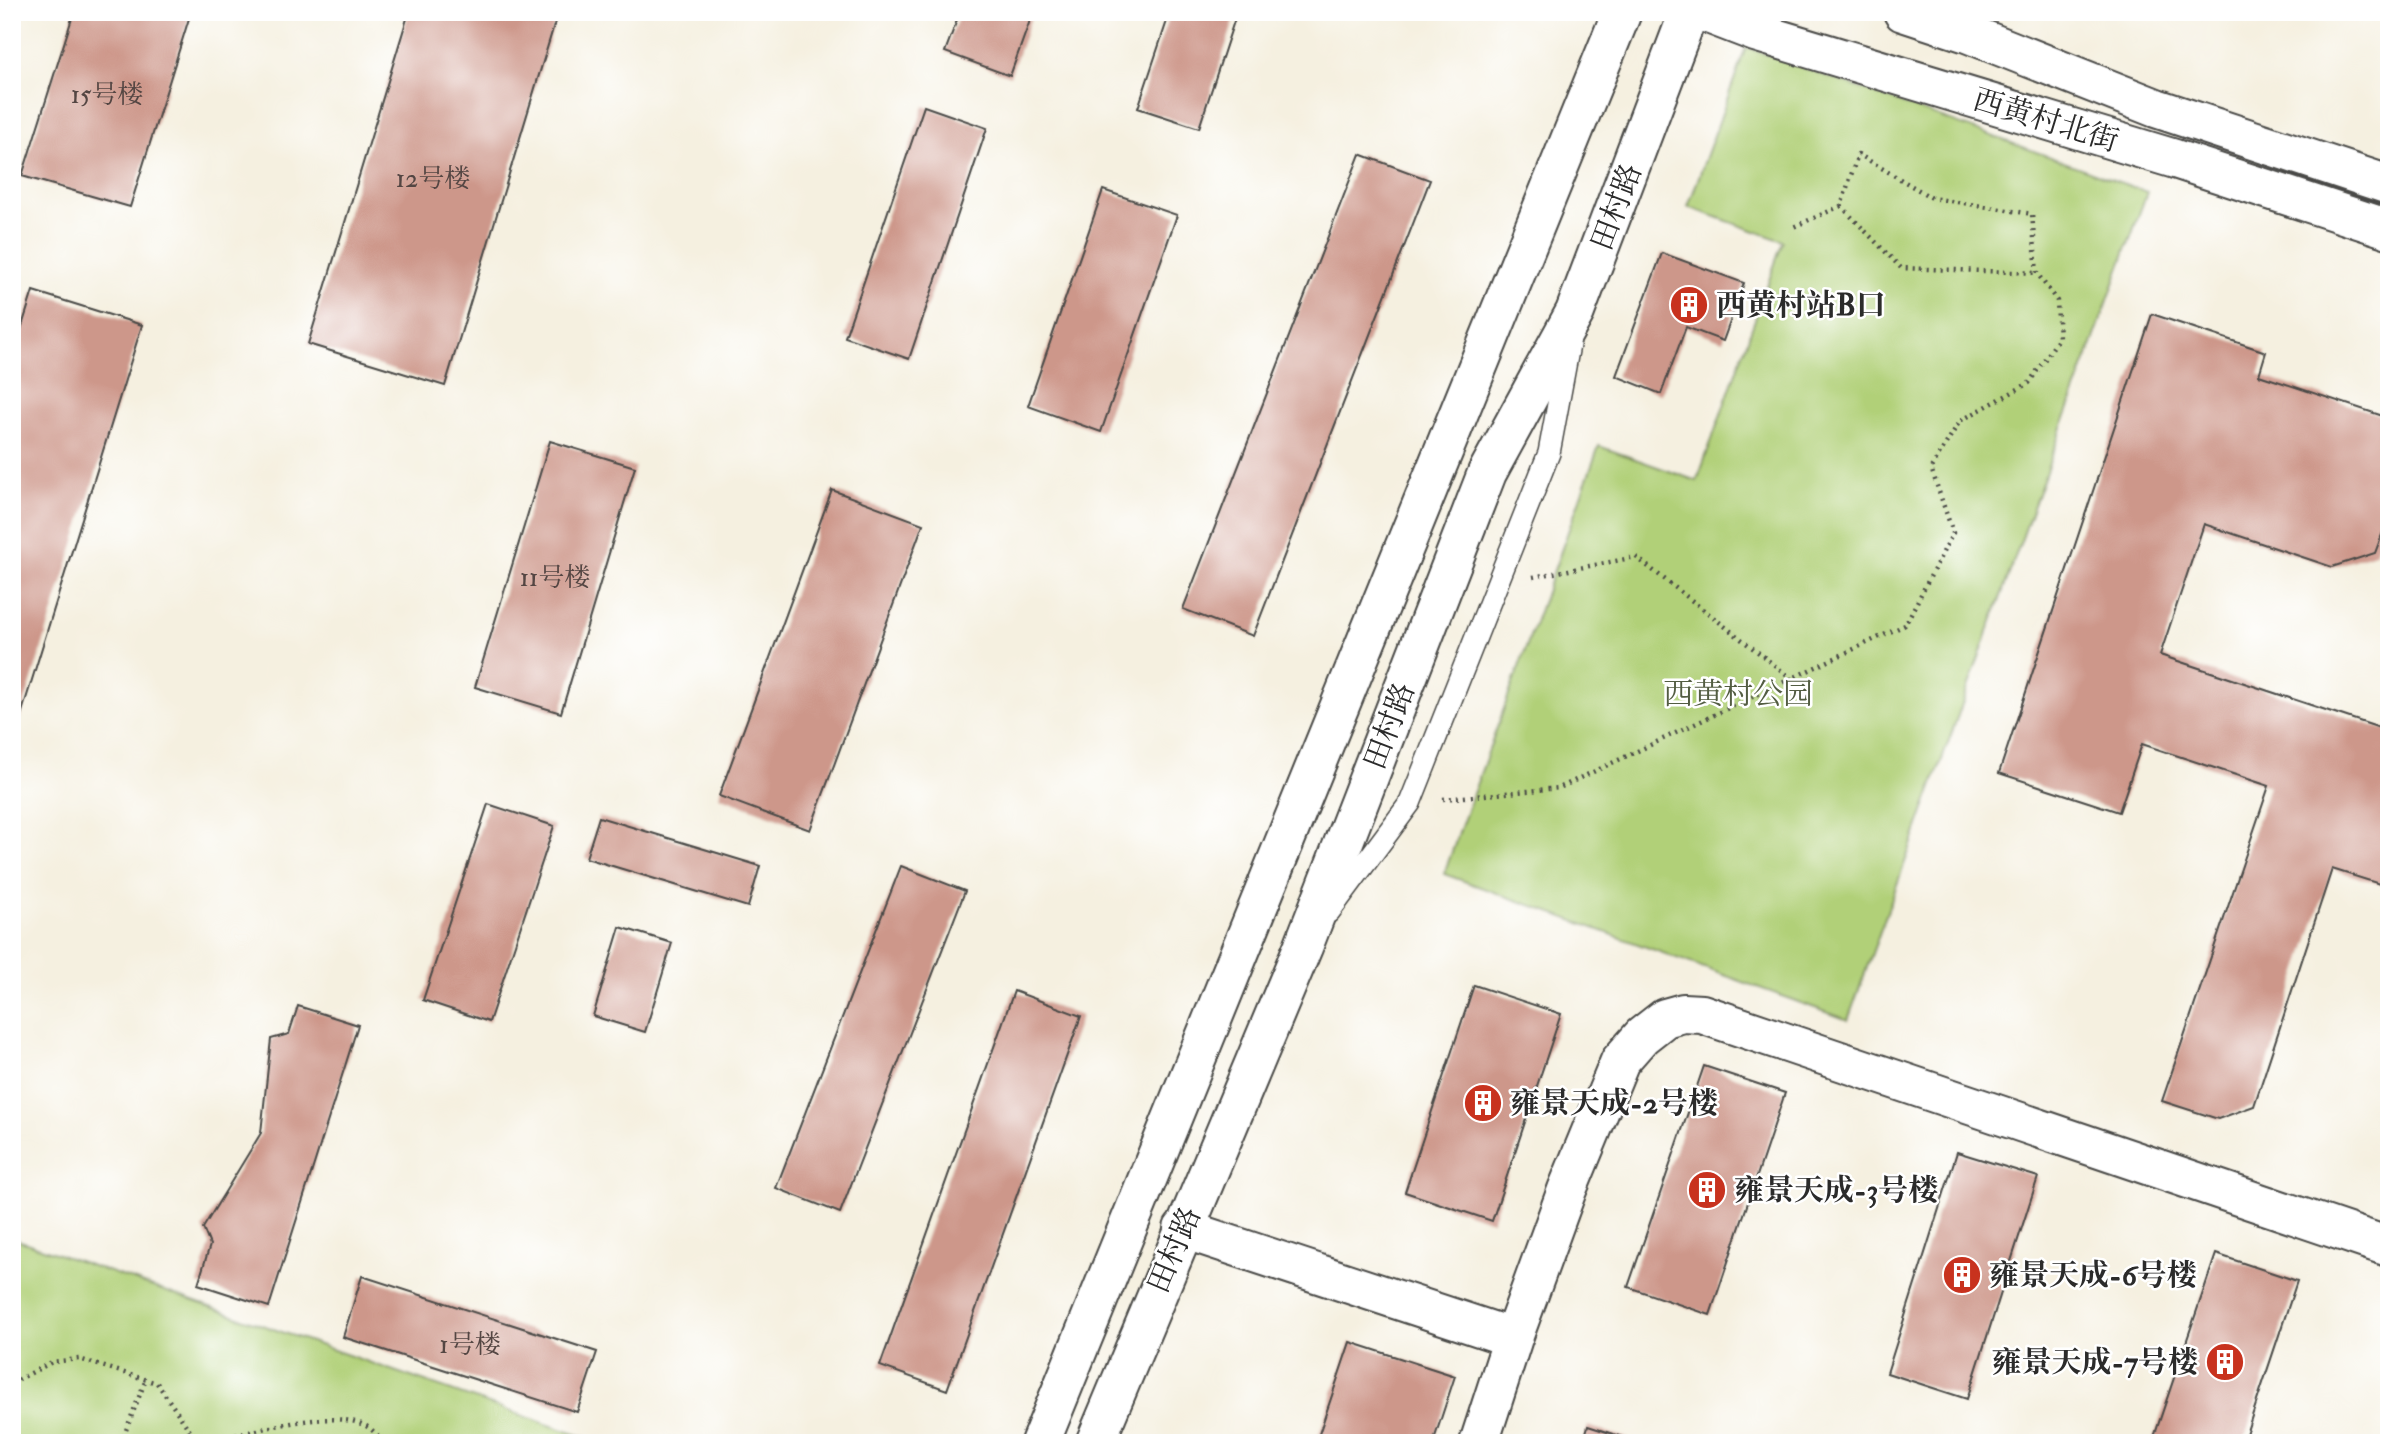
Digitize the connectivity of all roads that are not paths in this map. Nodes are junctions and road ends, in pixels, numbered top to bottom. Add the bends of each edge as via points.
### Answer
1 (1622, 12) edge
2 (1689, 12) edge
3 (1703, 12) edge
4 (1903, 12) edge
5 (2389, 185) edge
6 (2389, 229) edge
7 (1575, 312) junction
8 (1303, 947) junction
9 (1183, 1229) junction
10 (2389, 1247) edge
11 (1513, 1338) junction
12 (1040, 1443) edge
13 (1095, 1443) edge
14 (1479, 1443) edge

1 - 12 main road, 田村路
2 - 7 main road, 田村路
3 - 6 main road, 西黄村北街
4 - 5 main road, 西黄村北街 via 2155,108
7 - 8 main road, 田村路 via 1487,472
7 - 8 lane via 1549,453 1410,803
8 - 9 main road, 田村路
9 - 11 main road
9 - 13 main road, 田村路
10 - 11 main road via 1702,1014 1683,1013 1665,1018 1620,1061
11 - 14 main road

